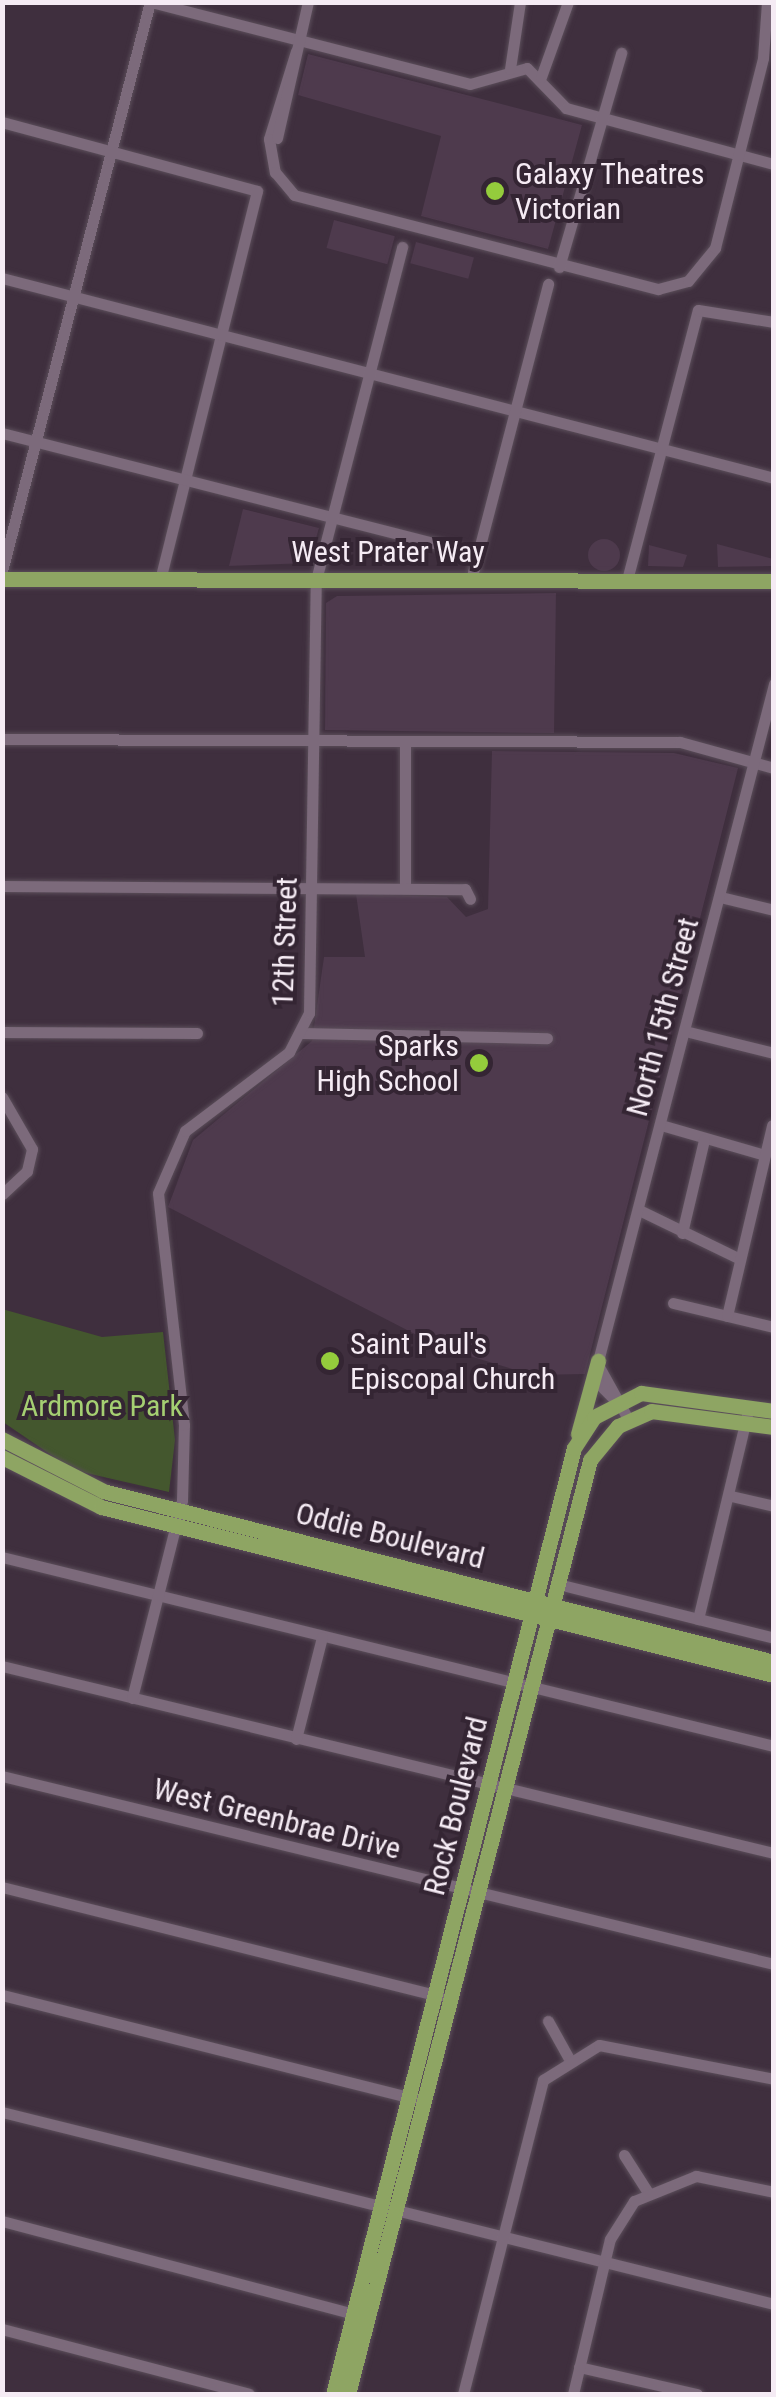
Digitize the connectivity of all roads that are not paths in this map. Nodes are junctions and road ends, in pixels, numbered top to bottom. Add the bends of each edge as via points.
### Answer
1 (151, 2) edge
2 (308, 2) edge
3 (520, 2) edge
4 (568, 2) edge
5 (767, 2) edge
6 (297, 45) junction
7 (621, 53) dead end
8 (510, 69) junction
9 (541, 77) junction
10 (599, 117) junction
11 (2, 122) edge
12 (113, 151) junction
13 (739, 153) junction
14 (774, 164) edge
15 (402, 247) dead end
16 (559, 266) junction
17 (2, 278) edge
18 (548, 284) dead end
19 (76, 297) junction
20 (774, 322) edge
21 (222, 336) junction
22 (369, 373) junction
23 (515, 411) junction
24 (2, 433) edge
25 (38, 442) junction
26 (662, 450) junction
27 (774, 478) edge
28 (184, 481) junction
29 (330, 519) junction
30 (478, 554) junction
31 (2, 575) edge
32 (160, 579) junction
33 (316, 580) junction
34 (471, 580) junction
35 (627, 580) junction
36 (774, 581) edge
37 (774, 684) edge
38 (2, 738) edge
39 (314, 741) junction
40 (405, 741) junction
41 (754, 760) junction
42 (774, 768) edge
43 (2, 886) edge
44 (312, 886) junction
45 (405, 888) junction
46 (720, 897) junction
47 (470, 899) dead end
48 (774, 910) edge
49 (685, 1031) junction
50 (2, 1032) edge
51 (198, 1032) dead end
52 (302, 1033) junction
53 (546, 1038) dead end
54 (774, 1052) edge
55 (2, 1097) edge
56 (661, 1125) junction
57 (772, 1125) edge
58 (704, 1140) junction
59 (766, 1155) junction
60 (2, 1194) edge
61 (640, 1210) junction
62 (682, 1233) junction
63 (740, 1259) junction
64 (672, 1303) dead end
65 (726, 1316) junction
66 (774, 1328) edge
67 (598, 1360) junction
68 (616, 1401) junction
69 (774, 1411) edge
70 (628, 1419) junction
71 (747, 1419) junction
72 (774, 1427) edge
73 (2, 1438) edge
74 (574, 1448) junction
75 (2, 1457) edge
76 (731, 1496) junction
77 (774, 1506) edge
78 (178, 1518) junction
79 (2, 1557) edge
80 (558, 1584) junction
81 (158, 1596) junction
82 (543, 1611) junction
83 (698, 1619) junction
84 (322, 1637) junction
85 (774, 1638) edge
86 (774, 1662) edge
87 (2, 1666) edge
88 (774, 1675) edge
89 (523, 1687) junction
90 (132, 1698) junction
91 (296, 1739) junction
92 (774, 1746) edge
93 (2, 1776) edge
94 (497, 1788) junction
95 (774, 1854) edge
96 (2, 1886) edge
97 (471, 1893) junction
98 (774, 1964) edge
99 (2, 1995) edge
100 (444, 1997) junction
101 (548, 2022) dead end
102 (568, 2057) junction
103 (774, 2080) edge
104 (417, 2099) junction
105 (2, 2112) edge
106 (624, 2155) dead end
107 (647, 2190) junction
108 (774, 2192) edge
109 (388, 2213) junction
110 (2, 2221) edge
111 (499, 2240) junction
112 (603, 2265) junction
113 (774, 2304) edge
114 (361, 2316) junction
115 (2, 2329) edge
116 (580, 2367) junction
117 (249, 2394) edge
118 (333, 2394) edge
119 (348, 2394) edge
120 (463, 2394) edge
121 (573, 2394) edge
122 (697, 2394) edge

1 - 6 street
1 - 12 street
2 - 6 street
3 - 8 street
4 - 9 street
5 - 13 street
6 - 8 street via 470,84
6 - 16 street via 279,161 298,190 343,210
7 - 10 street
8 - 9 street
9 - 10 street via 561,105
10 - 13 street
10 - 16 street
11 - 12 street
12 - 19 street
12 - 21 street via 257,191
13 - 14 street
13 - 16 street via 715,248 688,282 646,288
15 - 22 street, 12th Street
17 - 19 street
18 - 23 street
19 - 21 street
19 - 25 street
20 - 26 street via 701,307
21 - 22 street
21 - 28 street
22 - 23 street
22 - 29 street, 12th Street
23 - 26 street
23 - 30 street
24 - 25 street
25 - 28 street
25 - 31 street
26 - 27 street
26 - 35 street
28 - 29 street
28 - 32 street
29 - 30 street
29 - 33 street, 12th Street
30 - 34 street
31 - 32 main road, West Prater Way
32 - 33 main road, West Prater Way
33 - 34 main road, West Prater Way
33 - 39 street, 12th Street
34 - 35 main road, West Prater Way
35 - 36 main road, West Prater Way
37 - 41 street, North 15th Street
38 - 39 street
39 - 40 street
39 - 44 street, 12th Street
40 - 41 street via 680,742
40 - 45 street
41 - 42 street
41 - 46 street, North 15th Street
43 - 44 street
44 - 45 street
44 - 52 street, 12th Street via 312,991
45 - 47 street via 467,890
46 - 48 street
46 - 49 street, North 15th Street
49 - 54 street
49 - 56 street, North 15th Street
50 - 51 street
52 - 53 street
52 - 78 street, 12th Street via 191,1124 162,1176 158,1238 184,1425
55 - 60 street via 32,1149 28,1171
56 - 58 street
56 - 61 street, North 15th Street
57 - 59 street
58 - 59 street
58 - 62 street
59 - 63 street
61 - 62 street
61 - 67 street, North 15th Street
62 - 63 street
63 - 65 street
64 - 65 street
65 - 66 street
67 - 68 street
67 - 74 main road
68 - 70 street
68 - 71 main road via 666,1392
68 - 74 main road, Rock Boulevard
69 - 71 main road
70 - 71 main road via 674,1410
70 - 80 main road, Rock Boulevard via 590,1460
71 - 72 main road
71 - 76 street
73 - 78 main road, Oddie Boulevard via 83,1484
74 - 82 main road, Rock Boulevard
75 - 78 main road, Oddie Boulevard via 76,1498
76 - 77 street
76 - 83 street
78 - 81 street, 12th Street
78 - 82 main road, Oddie Boulevard
79 - 81 street
80 - 82 main road, Rock Boulevard
80 - 83 street
81 - 84 street
81 - 90 street, 12th Street
82 - 86 main road, Oddie Boulevard
82 - 88 main road, Oddie Boulevard
82 - 89 main road, Rock Boulevard
83 - 85 street
84 - 89 street
84 - 91 street
87 - 90 street
89 - 92 street
89 - 94 main road, Rock Boulevard
90 - 91 street
91 - 94 street
93 - 97 street, West Greenbrae Drive
94 - 95 street
94 - 97 main road, Rock Boulevard
96 - 100 street
97 - 98 street, West Greenbrae Drive
97 - 100 main road, Rock Boulevard
99 - 104 street
100 - 104 main road, Rock Boulevard
101 - 102 street
102 - 103 street via 632,2046
102 - 111 street via 529,2110
104 - 109 main road, Rock Boulevard
105 - 109 street
106 - 107 street
107 - 108 street via 696,2176
107 - 112 street via 616,2224
109 - 111 street
109 - 114 main road, Rock Boulevard
110 - 114 street
111 - 112 street
111 - 120 street
112 - 113 street
112 - 116 street
114 - 118 main road, Rock Boulevard
114 - 119 main road, Rock Boulevard
115 - 117 street
116 - 121 street
116 - 122 street

